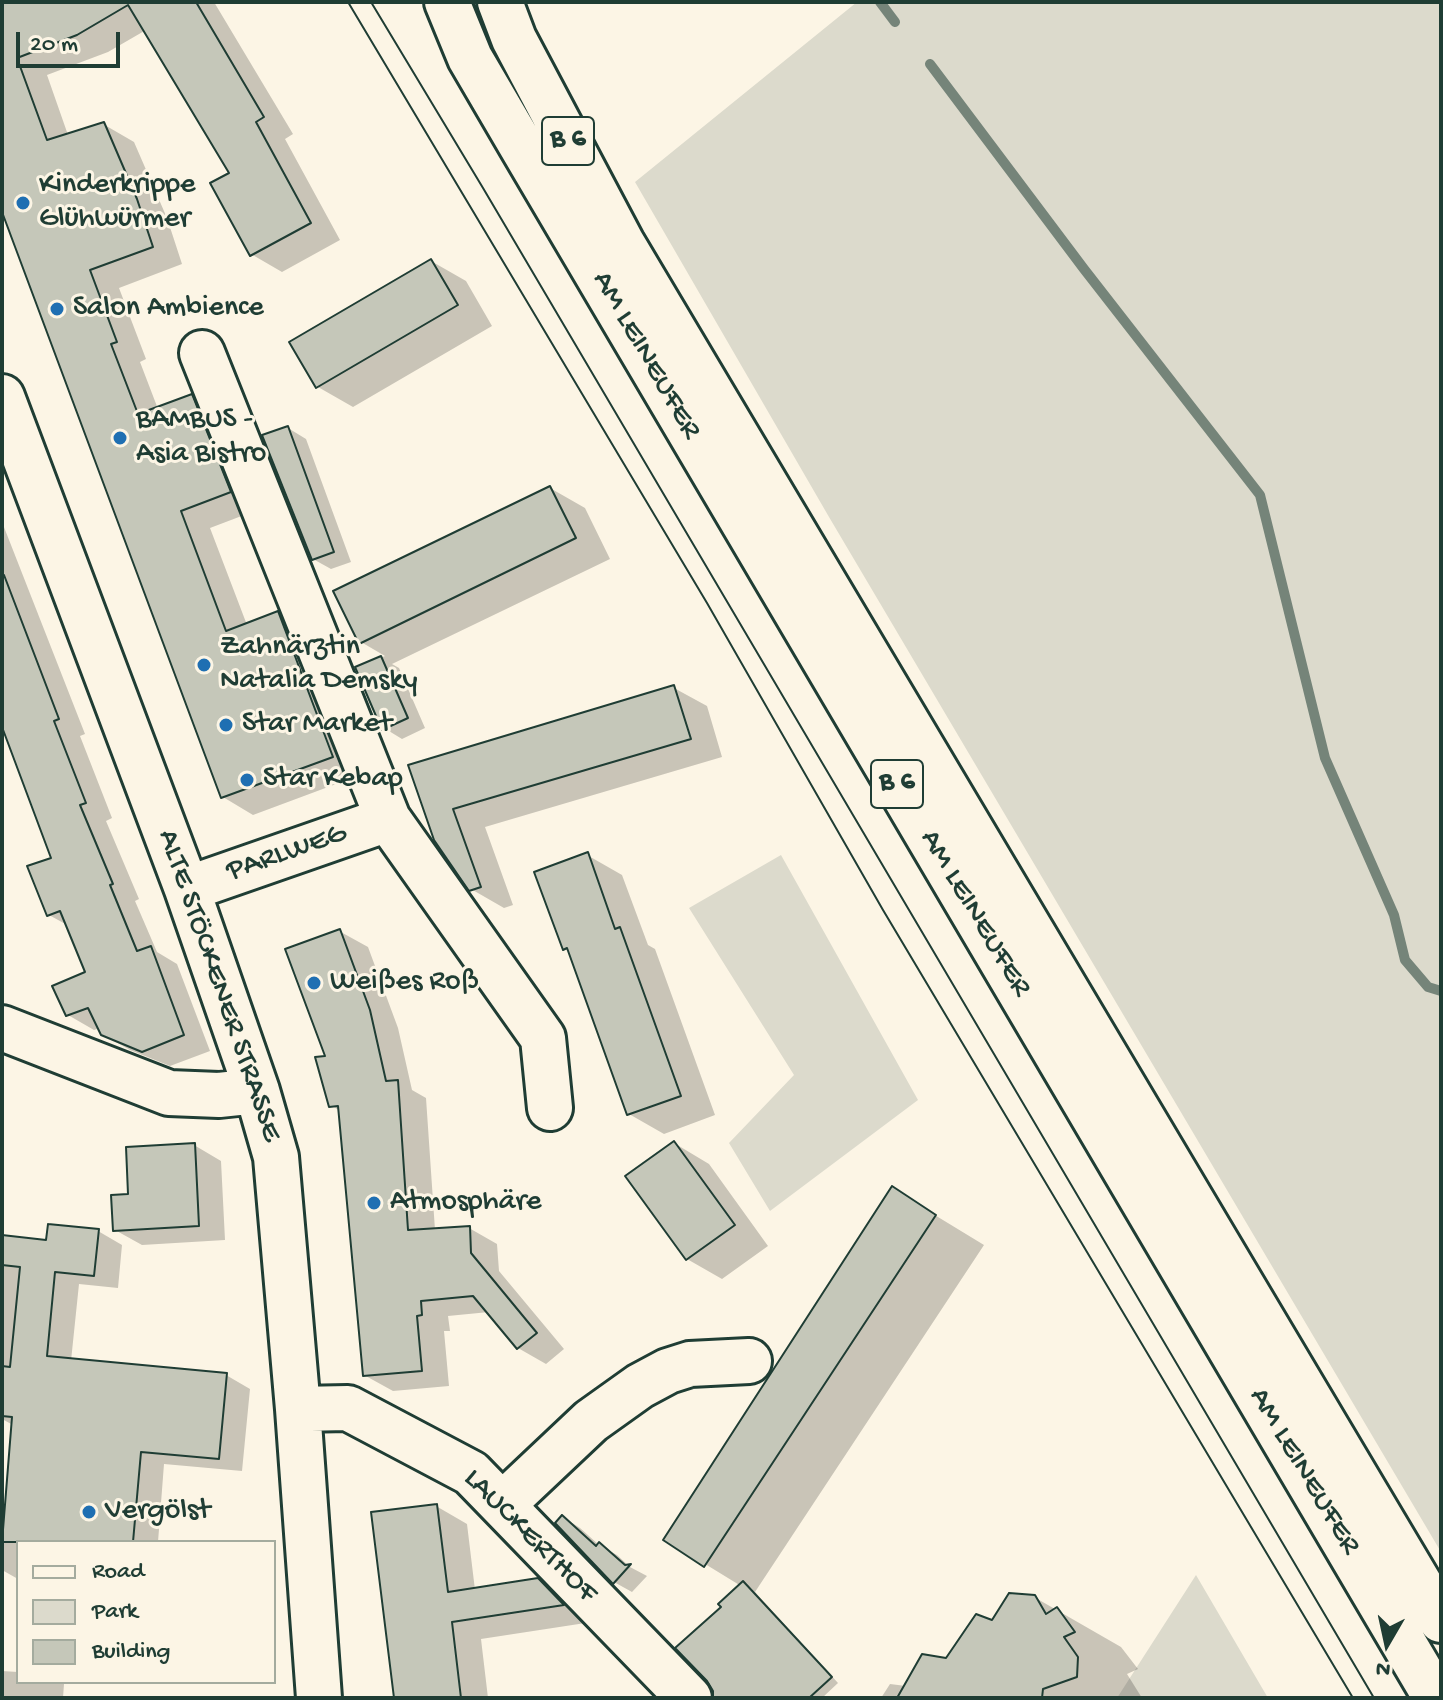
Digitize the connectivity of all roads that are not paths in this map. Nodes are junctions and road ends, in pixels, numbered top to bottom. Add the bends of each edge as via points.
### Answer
1 (447, 2) edge
2 (500, 2) edge
3 (202, 353) dead end
4 (2, 397) edge
5 (388, 819) junction
6 (187, 889) junction
7 (2, 1028) edge
8 (257, 1091) junction
9 (550, 1108) dead end
10 (749, 1361) dead end
11 (298, 1409) junction
12 (502, 1505) junction
13 (1441, 1620) edge
14 (319, 1698) edge
15 (689, 1698) edge
16 (1436, 1698) edge

1 - 16 main road, AM LEINEUFER / B 6 via 470,58
2 - 13 main road, AM LEINEUFER / B 6 via 514,39 622,243
3 - 5 main road, PARLWEG
4 - 6 main road, ALTE STÖCKENER STRASSE
5 - 6 main road, PARLWEG
5 - 9 main road, PARLWEG via 543,1038
6 - 8 main road, ALTE STÖCKENER STRASSE
7 - 8 main road via 169,1093
8 - 11 main road, ALTE STÖCKENER STRASSE via 276,1157
10 - 12 main road via 690,1364 640,1386 591,1421
11 - 12 main road, LAUCKERTHOF via 348,1408 471,1473
11 - 14 main road, ALTE STÖCKENER STRASSE
12 - 15 main road, LAUCKERTHOF

